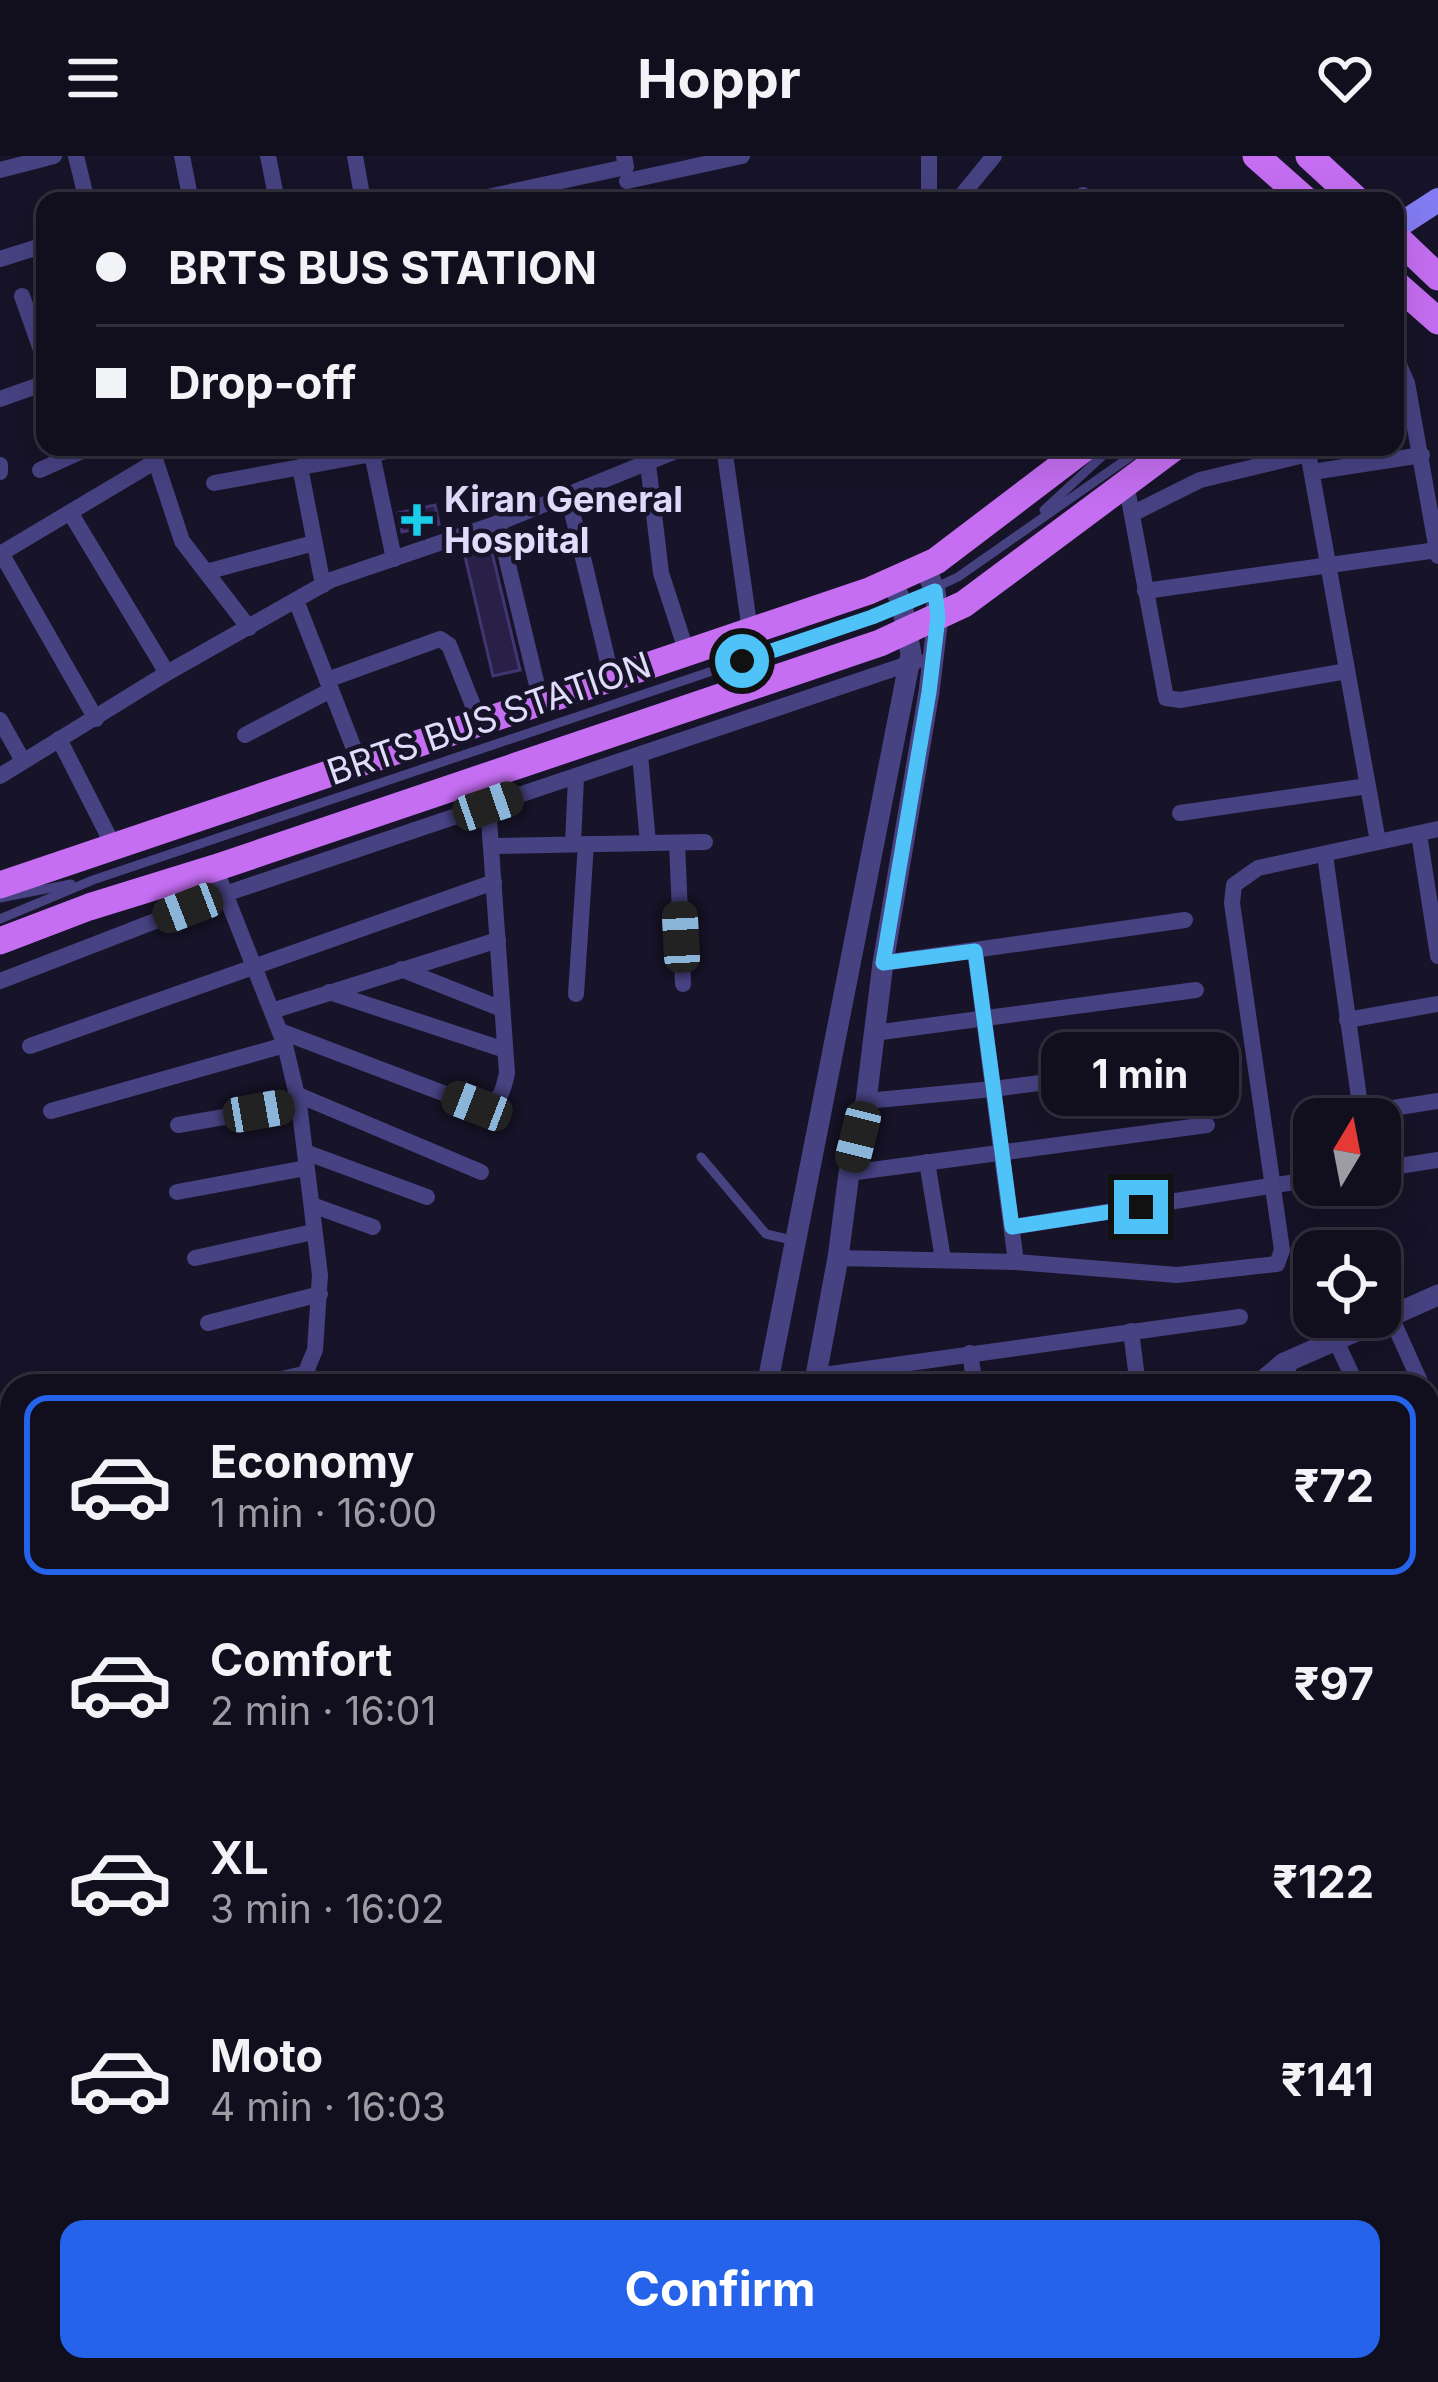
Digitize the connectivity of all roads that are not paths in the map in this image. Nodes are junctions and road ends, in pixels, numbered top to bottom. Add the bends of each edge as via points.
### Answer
1 (54, 156) edge
2 (76, 156) edge
3 (182, 156) edge
4 (268, 156) edge
5 (355, 156) edge
6 (742, 156) edge
7 (929, 156) edge
8 (994, 156) edge
9 (1256, 156) edge
10 (1309, 156) edge
11 (626, 168) edge
12 (0, 170) edge
13 (85, 192) edge
14 (189, 192) edge
15 (276, 192) edge
16 (361, 192) edge
17 (512, 192) edge
18 (928, 192) edge
19 (964, 192) edge
20 (1296, 192) edge
21 (1348, 192) edge
22 (1438, 200) edge
23 (1404, 225) edge
24 (1404, 239) edge
25 (36, 248) edge
26 (0, 259) edge
27 (1432, 260) edge
28 (1404, 274) edge
29 (1404, 288) edge
30 (22, 296) dead end
31 (1438, 320) edge
32 (36, 336) edge
33 (1404, 376) edge
34 (36, 386) edge
35 (0, 399) edge
36 (1404, 455) edge
37 (1422, 455) junction
38 (68, 456) edge
39 (151, 456) edge
40 (155, 456) edge
41 (329, 456) edge
42 (372, 456) edge
43 (664, 456) edge
44 (725, 456) edge
45 (1077, 456) edge
46 (1102, 456) edge
47 (1131, 456) edge
48 (1163, 456) edge
49 (1384, 456) edge
50 (1309, 458) edge
51 (648, 464) junction
52 (300, 467) junction
53 (40, 470) dead end
54 (1432, 475) edge
55 (214, 483) dead end
56 (1126, 483) junction
57 (568, 495) junction
58 (71, 514) junction
59 (1132, 514) junction
60 (498, 523) junction
61 (1022, 530) junction
62 (314, 543) junction
63 (1437, 553) edge
64 (1, 554) edge
65 (394, 559) junction
66 (1328, 565) junction
67 (206, 572) junction
68 (323, 585) junction
69 (1145, 591) junction
70 (933, 592) junction
71 (297, 602) junction
72 (901, 605) junction
73 (249, 628) junction
74 (750, 632) junction
75 (934, 651) junction
76 (687, 652) junction
77 (909, 665) junction
78 (1347, 671) junction
79 (166, 673) junction
80 (611, 679) junction
81 (329, 685) junction
82 (541, 702) junction
83 (96, 719) junction
84 (0, 720) edge
85 (480, 723) junction
86 (244, 735) dead end
87 (59, 739) junction
88 (640, 755) junction
89 (23, 761) junction
90 (360, 764) junction
91 (0, 776) edge
92 (576, 777) junction
93 (1368, 786) junction
94 (488, 806) junction
95 (1180, 813) dead end
96 (1438, 829) edge
97 (1419, 834) junction
98 (705, 842) dead end
99 (1378, 842) junction
100 (648, 843) junction
101 (677, 843) junction
102 (579, 844) junction
103 (491, 846) junction
104 (114, 847) junction
105 (1325, 855) junction
106 (93, 880) junction
107 (220, 881) junction
108 (494, 882) junction
109 (0, 885) edge
110 (0, 898) edge
111 (0, 919) edge
112 (1185, 920) dead end
113 (498, 940) junction
114 (0, 941) edge
115 (975, 951) junction
116 (1438, 956) edge
117 (883, 963) junction
118 (254, 967) junction
119 (401, 969) junction
120 (0, 981) edge
121 (683, 984) dead end
122 (1196, 990) dead end
123 (329, 992) junction
124 (576, 994) dead end
125 (1438, 1004) edge
126 (502, 1009) junction
127 (272, 1011) junction
128 (1348, 1019) junction
129 (984, 1021) junction
130 (874, 1033) junction
131 (282, 1038) junction
132 (30, 1046) dead end
133 (505, 1050) junction
134 (1201, 1062) dead end
135 (993, 1089) junction
136 (1359, 1098) edge
137 (297, 1099) junction
138 (866, 1101) junction
139 (1438, 1101) edge
140 (1401, 1108) edge
141 (51, 1111) dead end
142 (178, 1125) dead end
143 (1207, 1125) dead end
144 (1001, 1152) junction
145 (701, 1157) dead end
146 (306, 1160) junction
147 (1438, 1160) edge
148 (927, 1162) junction
149 (1401, 1166) edge
150 (481, 1172) dead end
151 (849, 1173) junction
152 (1293, 1182) edge
153 (1270, 1186) junction
154 (177, 1192) dead end
155 (427, 1198) dead end
156 (312, 1204) junction
157 (373, 1227) dead end
158 (1012, 1227) junction
159 (314, 1232) junction
160 (796, 1241) junction
161 (195, 1258) dead end
162 (838, 1258) junction
163 (943, 1259) junction
164 (1016, 1262) junction
165 (320, 1294) junction
166 (1438, 1295) edge
167 (1401, 1312) edge
168 (1240, 1317) dead end
169 (208, 1323) dead end
170 (1131, 1331) junction
171 (1341, 1338) edge
172 (1400, 1338) edge
173 (1336, 1340) junction
174 (970, 1353) junction
175 (1284, 1363) junction
176 (306, 1374) edge
177 (769, 1374) edge
178 (816, 1374) edge
179 (854, 1374) edge
180 (973, 1374) edge
181 (1136, 1374) edge
182 (1271, 1374) edge
183 (1289, 1374) edge
184 (1352, 1374) edge
185 (1417, 1374) edge

1 - 12 street
2 - 13 street
3 - 14 street
4 - 15 street
5 - 16 street
6 - 11 street
7 - 18 street
8 - 19 street
9 - 20 main road
10 - 21 main road
11 - 17 street
22 - 23 main road
24 - 27 main road
25 - 26 street
27 - 28 main road
29 - 31 main road
30 - 32 street
33 - 37 street
34 - 35 street
36 - 37 street
37 - 54 street
38 - 53 street
39 - 58 street
40 - 67 street via 182,542
41 - 52 street
42 - 65 street
43 - 51 street
44 - 74 street
45 - 70 main road
46 - 61 lane
47 - 61 lane
48 - 56 main road
49 - 50 street
50 - 59 street via 1200,480
50 - 66 street
51 - 57 street
51 - 76 street via 659,564
52 - 55 street
52 - 62 street
54 - 63 street
56 - 59 street
56 - 70 main road via 964,604
57 - 60 street
57 - 80 street
58 - 64 street
58 - 79 street
59 - 69 street
60 - 65 street
60 - 82 street
61 - 70 lane
62 - 67 street
62 - 68 street
63 - 66 street
64 - 83 street
65 - 68 street
66 - 69 street
66 - 78 street
67 - 73 street
68 - 71 street
69 - 78 street via 1162,691 1171,701
70 - 72 main road
70 - 72 main road
70 - 75 street
71 - 73 street
71 - 81 street
72 - 74 main road
72 - 77 street
72 - 106 lane, BRTS BUS STATION
72 - 107 main road
73 - 79 street
74 - 76 main road
75 - 77 street
75 - 117 street
76 - 80 main road
77 - 88 street
77 - 160 street
78 - 93 street
79 - 83 street
80 - 82 main road
81 - 85 street via 440,639
81 - 86 street
81 - 90 street
82 - 85 main road
83 - 87 street
84 - 89 street
85 - 90 main road
87 - 89 street
87 - 104 street
88 - 92 street
88 - 100 street
89 - 91 street
90 - 104 main road
92 - 94 street
92 - 102 street
93 - 95 street
93 - 99 street
94 - 103 street
94 - 107 street
96 - 97 street
97 - 99 street
97 - 116 street
98 - 101 street
99 - 105 street
100 - 101 street
100 - 102 street
101 - 121 street
102 - 103 street
102 - 124 street
103 - 108 street
104 - 109 main road
105 - 128 street
105 - 153 street via 1258,868 1240,877 1232,894
106 - 110 lane
106 - 111 lane
107 - 114 main road via 89,907
107 - 118 street
107 - 120 street
108 - 113 street
108 - 118 street
112 - 115 street
113 - 119 street
113 - 126 street
115 - 117 street
115 - 129 street
117 - 130 street
118 - 127 street
118 - 132 street
119 - 123 street
119 - 126 street
122 - 129 street
123 - 127 street
123 - 133 street
125 - 128 street
126 - 133 street
127 - 131 street
128 - 136 street
129 - 130 street
129 - 135 street
130 - 138 street
131 - 133 street via 477,1106 499,1099
131 - 137 street
131 - 141 street
134 - 135 street
135 - 138 street
135 - 144 street
137 - 142 street
137 - 146 street
137 - 150 street
138 - 151 street
139 - 140 street
143 - 144 street
144 - 148 street
144 - 158 street
145 - 160 lane via 758,1227
146 - 154 street
146 - 155 street
146 - 156 street
147 - 149 street
148 - 151 street
148 - 163 street
151 - 162 street
152 - 153 street
153 - 158 street
153 - 164 street via 1282,1250 1273,1266 1177,1275
156 - 157 street
156 - 159 street
158 - 164 street
159 - 161 street
159 - 165 street
160 - 177 street
162 - 163 street
162 - 178 street
163 - 164 street
165 - 169 street
165 - 176 street
166 - 167 street
168 - 170 street
170 - 174 street
170 - 181 street
171 - 173 street
172 - 185 street
173 - 175 street
173 - 184 street
174 - 179 street
174 - 180 street
175 - 182 street
175 - 183 street

